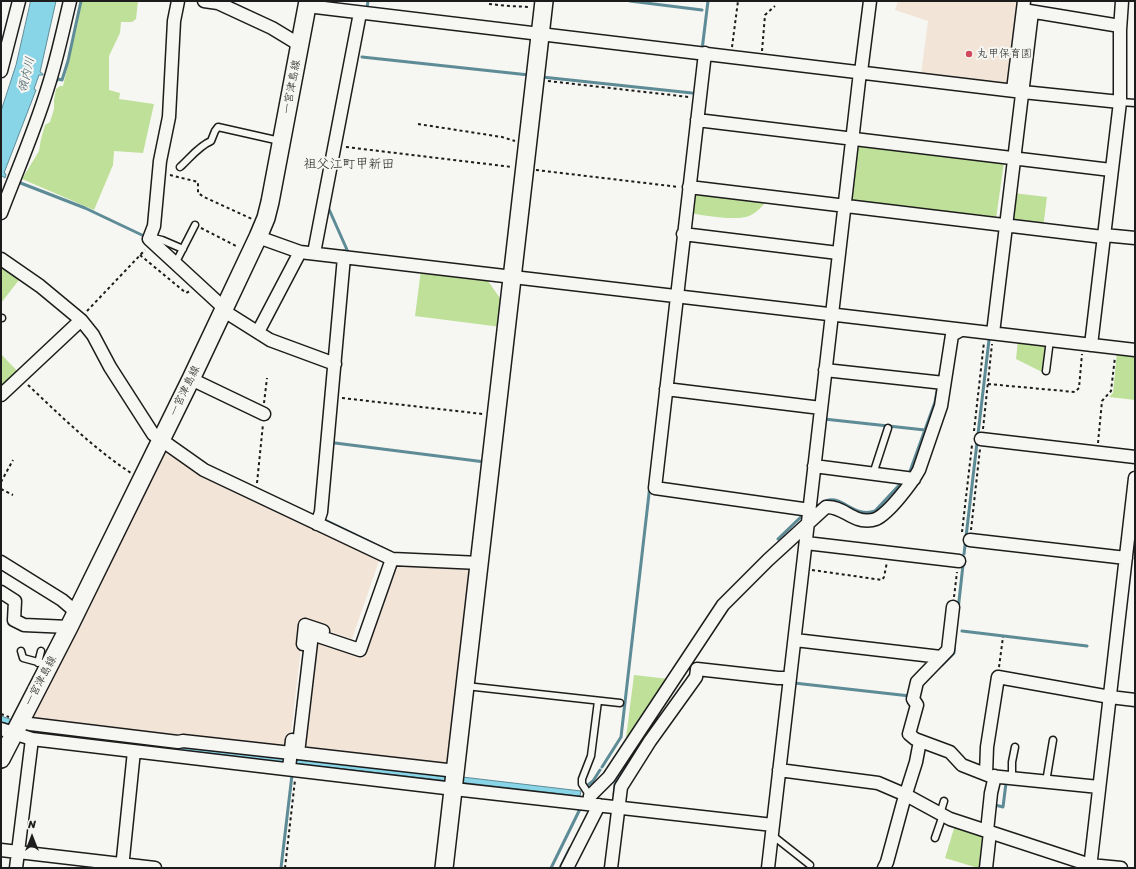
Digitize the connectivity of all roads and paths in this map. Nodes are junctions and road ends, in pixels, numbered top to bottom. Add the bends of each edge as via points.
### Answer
1 (19, 1) edge
2 (70, 1) edge
3 (178, 1) edge
4 (204, 1) edge
5 (738, 1) edge
6 (870, 1) edge
7 (1122, 1) edge
8 (308, 4) edge
9 (490, 4) dead end
10 (544, 4) edge
11 (234, 6) edge
12 (775, 6) dead end
13 (1026, 8) edge
14 (362, 9) edge
15 (1120, 26) junction
16 (540, 34) junction
17 (300, 44) junction
18 (705, 53) junction
19 (731, 56) junction
20 (761, 60) junction
21 (1, 71) edge
22 (860, 72) junction
23 (535, 80) junction
24 (1018, 91) junction
25 (693, 97) dead end
26 (1120, 102) junction
27 (1135, 103) edge
28 (697, 120) junction
29 (418, 124) dead end
30 (852, 139) junction
31 (281, 142) junction
32 (335, 145) junction
33 (528, 146) junction
34 (1015, 158) junction
35 (180, 167) dead end
36 (525, 169) junction
37 (1111, 170) junction
38 (159, 173) junction
39 (686, 187) junction
40 (844, 206) junction
41 (1, 213) edge
42 (195, 225) joint
43 (1006, 226) junction
44 (261, 230) junction
45 (683, 234) junction
46 (1103, 236) junction
47 (1135, 238) edge
48 (150, 239) junction
49 (182, 249) junction
50 (300, 252) junction
51 (838, 252) junction
52 (251, 253) junction
53 (314, 253) junction
54 (140, 254) junction
55 (344, 257) junction
56 (1, 259) edge
57 (175, 264) junction
58 (512, 278) junction
59 (200, 287) junction
60 (676, 297) junction
61 (224, 310) junction
62 (831, 315) junction
63 (81, 320) junction
64 (962, 330) junction
65 (258, 332) junction
66 (989, 333) junction
67 (1050, 340) junction
68 (1087, 344) junction
69 (1116, 347) junction
70 (1135, 350) edge
71 (335, 364) junction
72 (825, 370) junction
73 (1046, 371) dead end
74 (20, 378) junction
75 (266, 378) dead end
76 (191, 379) junction
77 (944, 383) junction
78 (988, 384) dead end
79 (666, 389) junction
80 (1, 395) edge
81 (341, 398) dead end
82 (821, 408) junction
83 (264, 414) junction
84 (497, 415) junction
85 (888, 428) dead end
86 (976, 439) junction
87 (161, 440) junction
88 (1097, 452) junction
89 (1135, 457) edge
90 (13, 460) dead end
91 (814, 466) junction
92 (873, 474) junction
93 (1135, 478) edge
94 (914, 479) junction
95 (142, 480) junction
96 (1, 482) edge
97 (1, 489) edge
98 (1134, 492) edge
99 (256, 494) junction
100 (13, 495) dead end
101 (810, 510) junction
102 (808, 522) junction
103 (317, 524) junction
104 (966, 539) joint
105 (806, 543) junction
106 (888, 552) junction
107 (388, 558) junction
108 (1126, 558) junction
109 (959, 561) joint
110 (1, 562) edge
111 (480, 563) junction
112 (803, 568) junction
113 (1129, 576) edge
114 (1, 592) edge
115 (953, 607) joint
116 (76, 612) junction
117 (69, 627) junction
118 (1003, 637) dead end
119 (795, 640) junction
120 (21, 650) dead end
121 (41, 651) dead end
122 (941, 657) junction
123 (44, 664) junction
124 (998, 676) junction
125 (790, 678) junction
126 (465, 686) junction
127 (1110, 697) junction
128 (1135, 700) edge
129 (598, 701) junction
130 (620, 703) dead end
131 (14, 727) edge
132 (32, 739) junction
133 (1052, 740) dead end
134 (920, 741) junction
135 (1015, 747) dead end
136 (134, 751) junction
137 (292, 757) junction
138 (1, 759) edge
139 (780, 770) junction
140 (990, 775) junction
141 (1012, 778) junction
142 (455, 780) junction
143 (1046, 782) junction
144 (1099, 787) junction
145 (906, 795) junction
146 (944, 801) dead end
147 (601, 804) junction
148 (941, 814) junction
149 (772, 830) junction
150 (988, 831) junction
151 (935, 838) dead end
152 (1, 850) edge
153 (18, 852) junction
154 (810, 865) dead end
155 (122, 866) edge
156 (1090, 866) edge
157 (16, 868) edge
158 (155, 868) edge
159 (285, 868) edge
160 (444, 868) edge
161 (567, 868) edge
162 (603, 868) edge
163 (611, 868) edge
164 (768, 868) edge
165 (884, 868) edge
166 (986, 868) edge
167 (1121, 868) edge

1 - 21 street
2 - 41 street via 49,86
3 - 38 street via 174,21 169,117
4 - 11 street
5 - 19 path
6 - 22 street
7 - 15 street
8 - 14 street
8 - 17 street, 一宮津島線
9 - 10 path
10 - 16 street
11 - 17 street
12 - 20 path via 765,15
13 - 15 street
13 - 24 street
14 - 16 street
14 - 32 street
15 - 26 street
16 - 18 street
16 - 23 street
17 - 31 street, 一宮津島線
18 - 19 street
18 - 28 street
19 - 20 street
20 - 22 street
22 - 24 street
22 - 30 street
23 - 25 path
23 - 33 street
24 - 26 street
24 - 34 street
26 - 27 lane
26 - 37 street
28 - 30 street
28 - 39 street
29 - 33 path via 502,137
30 - 34 street
30 - 40 street
31 - 35 lane via 218,127 211,141
31 - 44 street, 一宮津島線 via 270,202
32 - 36 path
32 - 53 street
33 - 36 street
34 - 37 street
34 - 43 street
36 - 39 path
36 - 58 street
37 - 46 street
38 - 44 path via 198,182 198,193
38 - 48 street via 154,226
39 - 40 street
39 - 45 street
40 - 43 street
40 - 51 street
42 - 49 lane
42 - 52 path
43 - 46 street
43 - 66 street
44 - 50 street
44 - 52 street, 一宮津島線
45 - 51 street
45 - 60 street
46 - 47 street
46 - 68 street
48 - 49 lane via 162,240
48 - 54 path via 148,247
48 - 57 street
49 - 57 lane
50 - 53 street
50 - 65 street
51 - 62 street
52 - 61 street, 一宮津島線
53 - 55 street
54 - 59 path via 186,293
54 - 63 path
55 - 58 street
55 - 71 street
56 - 63 street via 40,286
57 - 59 street
58 - 60 street
58 - 84 street
59 - 61 street
60 - 62 street
60 - 79 street
61 - 65 street
61 - 76 street, 一宮津島線
62 - 64 street
62 - 72 street
63 - 74 street
63 - 87 street via 93,335 110,367 153,434
64 - 66 street
64 - 77 street via 952,335
65 - 71 street via 270,340
66 - 67 street
66 - 86 path
67 - 68 street
67 - 73 lane
68 - 69 street
68 - 78 path via 1079,388 1075,392
69 - 70 street
69 - 88 path via 1111,391 1102,401
71 - 103 street via 321,512
72 - 77 street
72 - 82 street
74 - 80 street
74 - 95 path via 109,458
75 - 83 path
76 - 83 street
76 - 87 street, 一宮津島線
77 - 94 street via 941,406
79 - 82 street
79 - 101 street via 655,488
81 - 84 path
82 - 91 street
83 - 99 path
84 - 111 street
85 - 92 lane
86 - 88 street
86 - 104 path
87 - 95 street, 一宮津島線
87 - 99 street via 204,470
88 - 89 street
90 - 96 path
91 - 92 street
91 - 101 street
92 - 94 street
93 - 98 street
94 - 102 street via 883,515 874,520 858,519 832,506 826,507
95 - 116 street, 一宮津島線
97 - 100 path
98 - 108 street
99 - 103 street
101 - 102 street
102 - 105 street
102 - 147 street via 722,605 610,777
103 - 107 street
104 - 108 street
105 - 106 street
105 - 112 street
106 - 109 street
106 - 112 path via 882,580
107 - 111 street
107 - 137 street via 355,642 305,625 306,656
108 - 113 street
109 - 115 path
110 - 116 street via 62,600
111 - 126 street
112 - 119 street
113 - 127 street
114 - 117 street via 15,601 14,620 24,625
115 - 122 street via 948,650
116 - 117 street, 一宮津島線
117 - 123 street, 一宮津島線
118 - 124 path
119 - 122 street
119 - 125 street
120 - 123 lane via 23,658
121 - 123 lane
122 - 134 street via 917,682 913,699 917,705 909,734
123 - 131 street, 一宮津島線
124 - 127 street
124 - 140 street via 987,747
125 - 139 street
125 - 147 street via 697,669 696,677 621,787
126 - 129 lane
126 - 142 street
127 - 128 street
127 - 144 street
129 - 130 lane
129 - 147 lane via 591,756 582,784
131 - 132 street
131 - 137 street via 30,724 182,741
131 - 138 street, 一宮津島線
132 - 136 street
132 - 153 street
133 - 143 lane
134 - 140 street via 950,752 962,765
134 - 145 street
135 - 141 lane
136 - 137 street
136 - 155 street
137 - 142 street
137 - 142 street via 298,753
137 - 159 path
139 - 145 street via 878,783
139 - 149 street
140 - 141 street
140 - 150 street
141 - 143 street
142 - 147 street
142 - 160 street
143 - 144 street
144 - 156 street
145 - 148 street
145 - 165 street
146 - 148 lane
147 - 149 street
147 - 161 street
147 - 162 street
147 - 163 street
148 - 150 street
148 - 151 lane
149 - 154 lane
149 - 164 street
150 - 156 street
150 - 166 street
152 - 153 street
153 - 155 street
153 - 157 street
155 - 158 street
156 - 167 street

